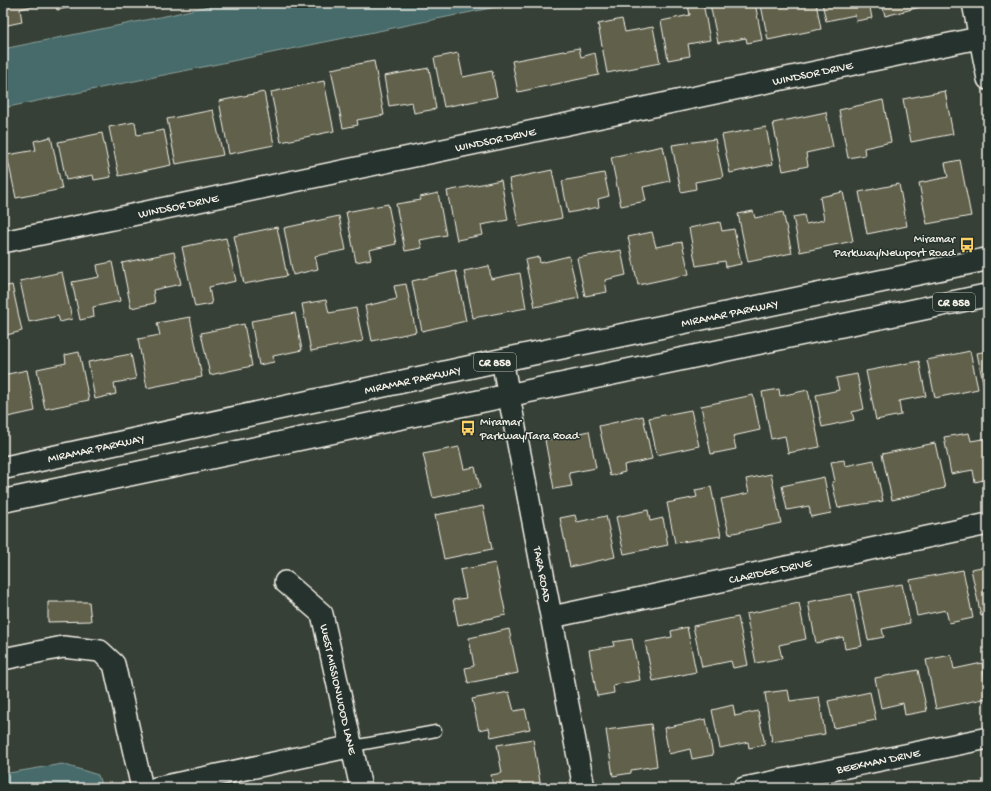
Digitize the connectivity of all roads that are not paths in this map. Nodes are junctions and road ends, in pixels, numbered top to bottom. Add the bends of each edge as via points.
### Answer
1 (972, 3) edge
2 (984, 37) edge
3 (988, 78) edge
4 (3, 242) edge
5 (988, 259) edge
6 (988, 295) edge
7 (502, 360) junction
8 (509, 396) junction
9 (3, 468) edge
10 (3, 501) edge
11 (988, 524) edge
12 (286, 582) dead end
13 (552, 617) junction
14 (3, 659) edge
15 (436, 731) dead end
16 (988, 738) edge
17 (353, 746) junction
18 (142, 788) edge
19 (156, 788) edge
20 (361, 788) edge
21 (584, 788) edge
22 (744, 788) edge

1 - 2 street
2 - 3 street
2 - 4 street, WINDSOR DRIVE
5 - 7 main road, MIRAMAR PARKWAY / CR 858
6 - 8 main road, CR 858
7 - 8 street, TARA ROAD
7 - 9 main road, MIRAMAR PARKWAY / CR 858
8 - 10 main road, CR 858
8 - 13 street, TARA ROAD
11 - 13 street, CLARIDGE DRIVE
12 - 17 street, WEST MISSIONWOOD LANE via 322,614
13 - 21 street, TARA ROAD
14 - 18 street via 63,647 100,650 114,664
15 - 17 lane
16 - 22 street, BEEKMAN DRIVE
17 - 19 street
17 - 20 street, WEST MISSIONWOOD LANE

